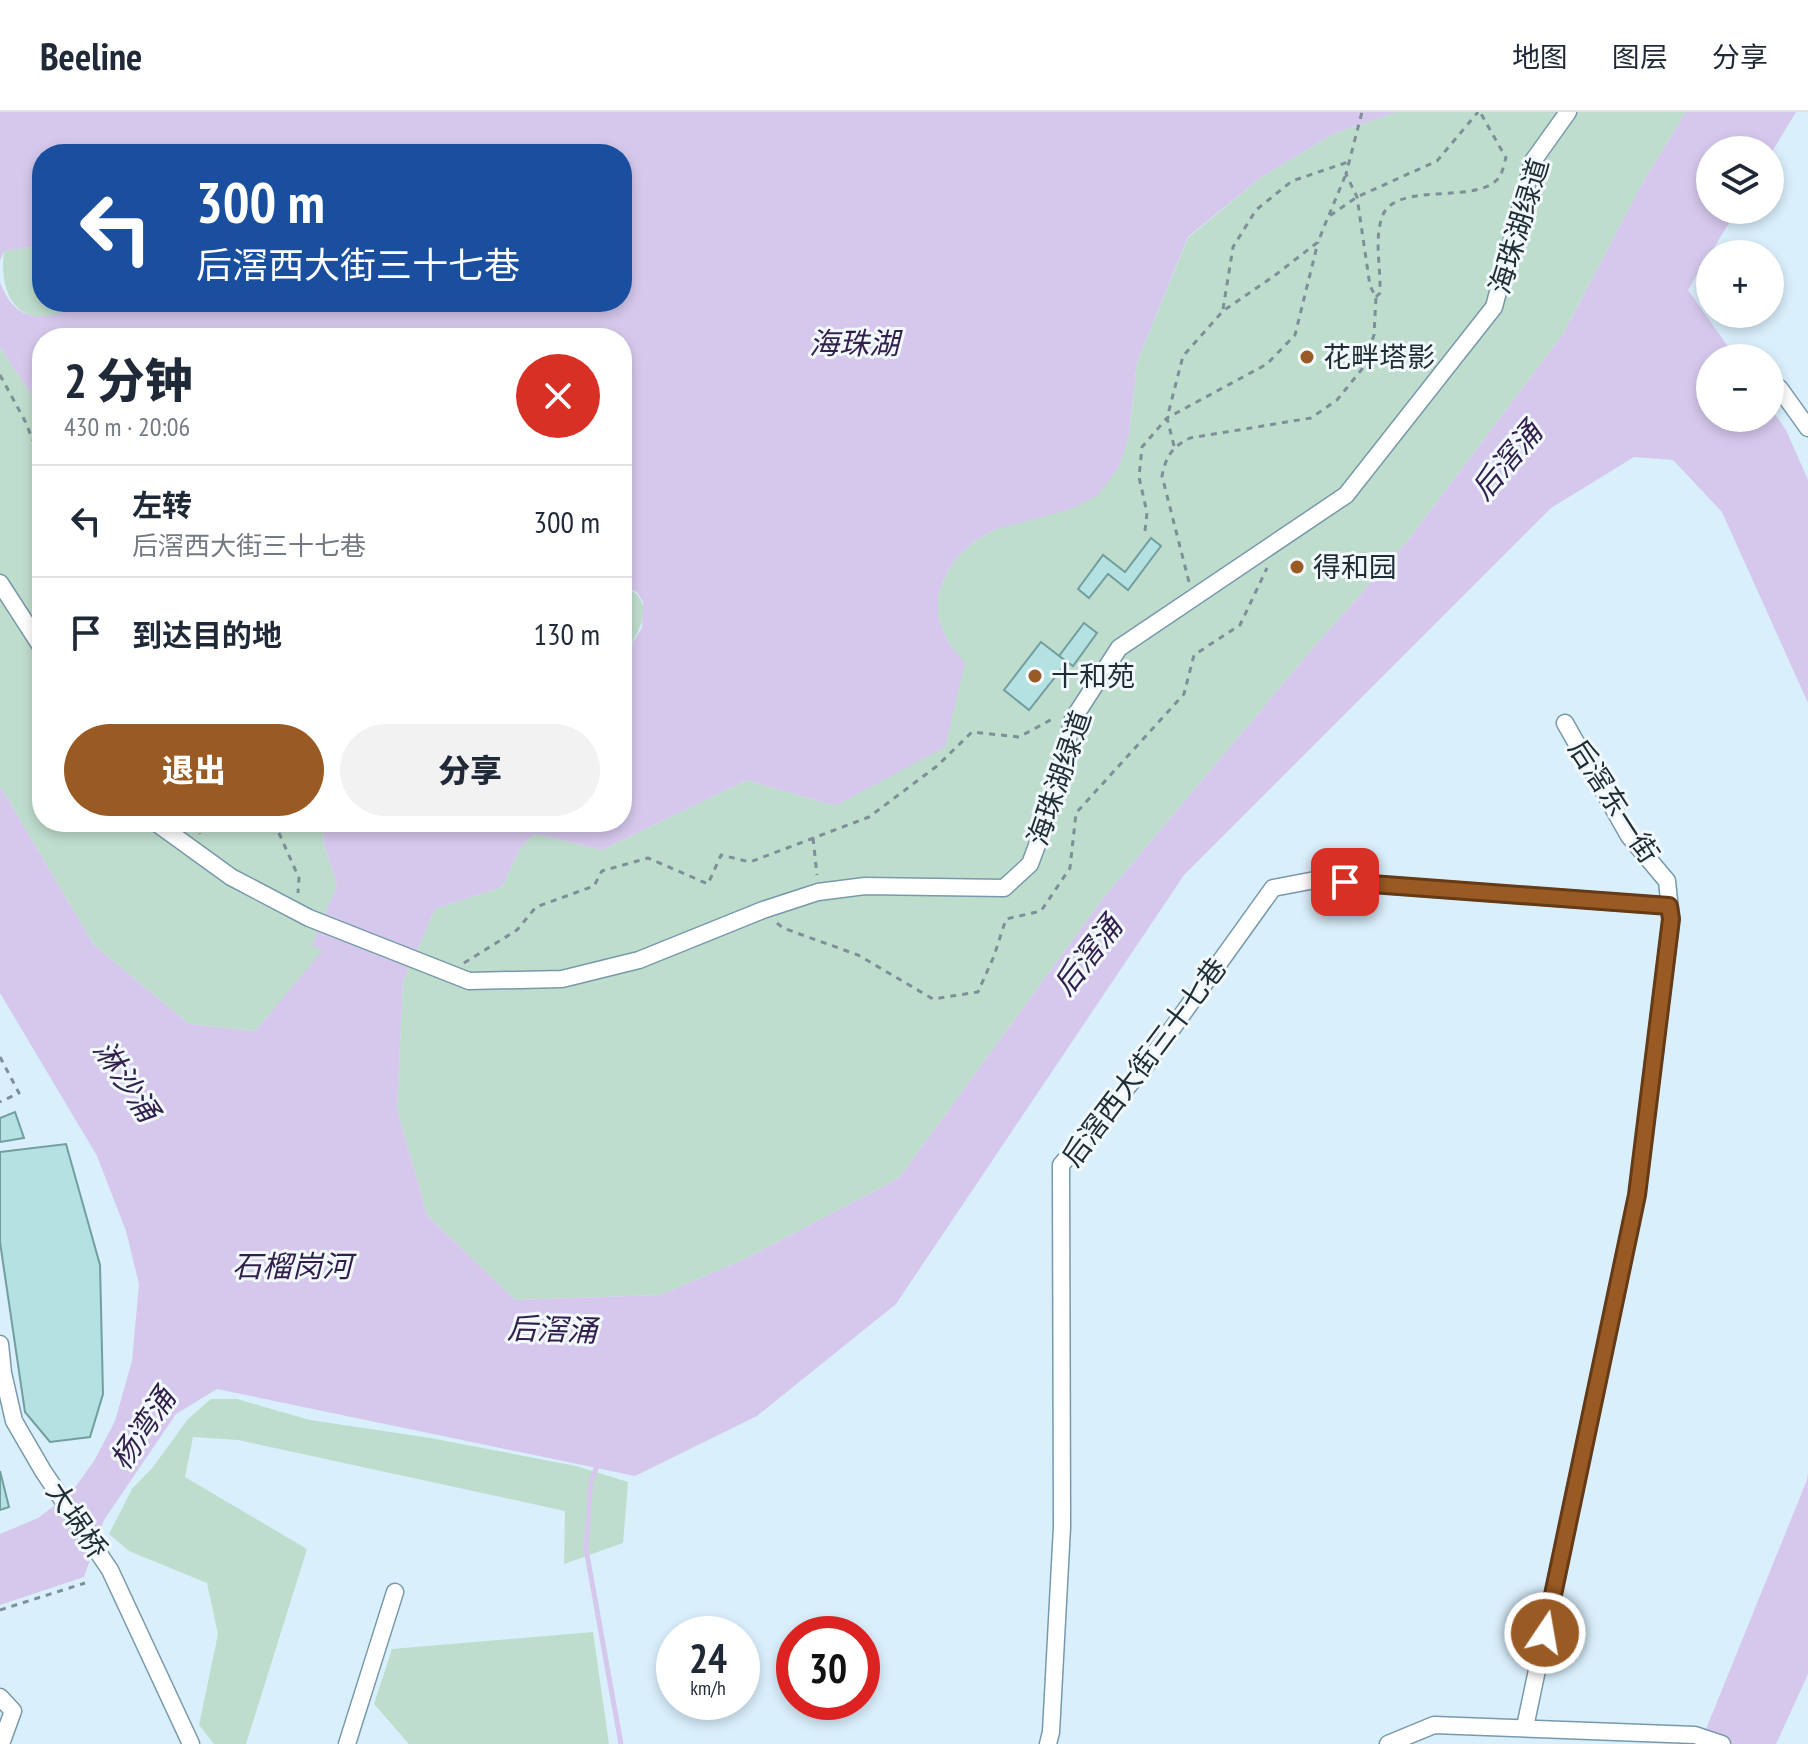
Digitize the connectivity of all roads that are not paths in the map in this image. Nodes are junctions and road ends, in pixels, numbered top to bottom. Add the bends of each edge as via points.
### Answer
1 (1568, 112) edge
2 (1784, 395) edge
3 (1808, 428) edge
4 (0, 583) edge
5 (32, 633) edge
6 (1565, 723) dead end
7 (169, 832) edge
8 (1669, 906) junction
9 (0, 1344) edge
10 (2, 1374) edge
11 (395, 1592) dead end
12 (0, 1697) edge
13 (1525, 1727) junction
14 (1688, 1738) edge
15 (1, 1744) edge
16 (191, 1744) edge
17 (347, 1744) edge
18 (1048, 1744) edge
19 (1388, 1744) edge
20 (1722, 1744) edge

1 - 7 street, 海珠湖绿道 via 1533,161 1494,307 1346,495 1119,648 1073,719 1030,864 1004,888 865,886 818,892 639,960 562,979 469,981 304,914 231,877
2 - 3 street
4 - 5 street
6 - 8 street, 后滘东一街 via 1629,836 1667,881
8 - 13 street, 后滘东一街 via 1637,1195
8 - 18 street, 后滘西大街三十七巷 via 1315,880 1273,888 1146,1065 1061,1165 1062,1527
9 - 10 street, 大埚桥
10 - 16 street, 大埚桥 via 14,1421 110,1570
11 - 17 street
12 - 15 street via 13,1711
13 - 14 street
13 - 19 street via 1434,1725
14 - 20 street

